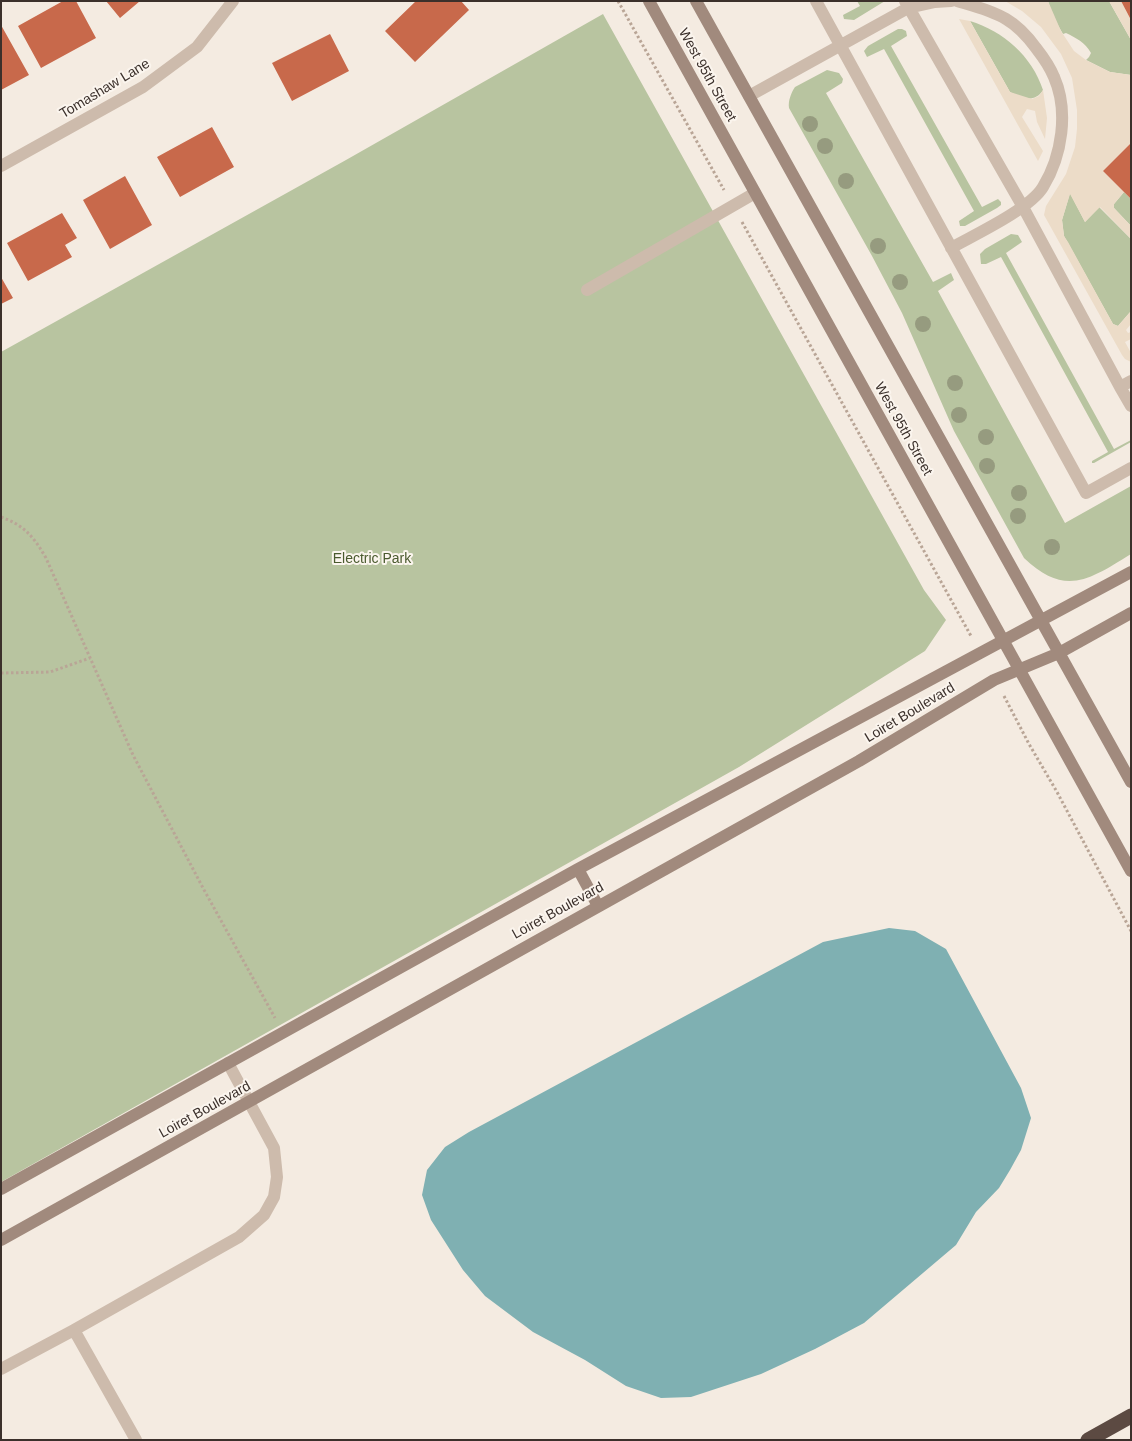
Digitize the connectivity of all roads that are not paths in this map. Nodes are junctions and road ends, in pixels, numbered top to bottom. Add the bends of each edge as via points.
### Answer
1 (233, 1) edge
2 (649, 1) edge
3 (696, 1) edge
4 (816, 1) edge
5 (951, 1) edge
6 (957, 1) edge
7 (907, 4) edge
8 (840, 45) junction
9 (749, 96) junction
10 (1, 166) edge
11 (755, 193) junction
12 (1022, 207) junction
13 (951, 248) junction
14 (587, 290) dead end
15 (1126, 384) edge
16 (1131, 406) edge
17 (1131, 468) edge
18 (1131, 572) edge
19 (1131, 613) edge
20 (1041, 620) junction
21 (1003, 640) junction
22 (1059, 653) junction
23 (1020, 670) junction
24 (1131, 782) edge
25 (578, 869) junction
26 (1131, 872) edge
27 (598, 906) junction
28 (228, 1063) junction
29 (250, 1102) junction
30 (1, 1189) edge
31 (1, 1240) edge
32 (74, 1330) junction
33 (1, 1370) edge
34 (1131, 1416) edge
35 (136, 1440) edge
36 (1088, 1440) edge

1 - 10 street, Tomashaw Lane via 197,47 143,87
2 - 11 street, West 95th Street
3 - 9 street, West 95th Street
4 - 8 street
5 - 7 street
6 - 12 street via 986,9 1008,20 1028,36 1055,78 1061,101 1059,150 1042,189
7 - 8 street
7 - 12 street
8 - 9 street
8 - 13 street
9 - 20 street, West 95th Street
11 - 14 street
11 - 21 street, West 95th Street
12 - 13 street
12 - 15 street
13 - 17 street via 1086,493
15 - 16 street
18 - 20 street, Loiret Boulevard
19 - 22 street, Loiret Boulevard
20 - 21 street, Loiret Boulevard
20 - 22 street, West 95th Street
21 - 23 street, West 95th Street
21 - 25 street, Loiret Boulevard
22 - 23 street, Loiret Boulevard
22 - 24 street, West 95th Street
23 - 26 street, West 95th Street
23 - 27 street, Loiret Boulevard via 994,680 859,761
25 - 27 street
25 - 28 street, Loiret Boulevard
27 - 29 street, Loiret Boulevard
28 - 29 street
28 - 30 street, Loiret Boulevard
29 - 31 street, Loiret Boulevard
29 - 32 street via 274,1148 277,1177 274,1197 264,1215 239,1237
32 - 33 street
32 - 35 street
34 - 36 highway

